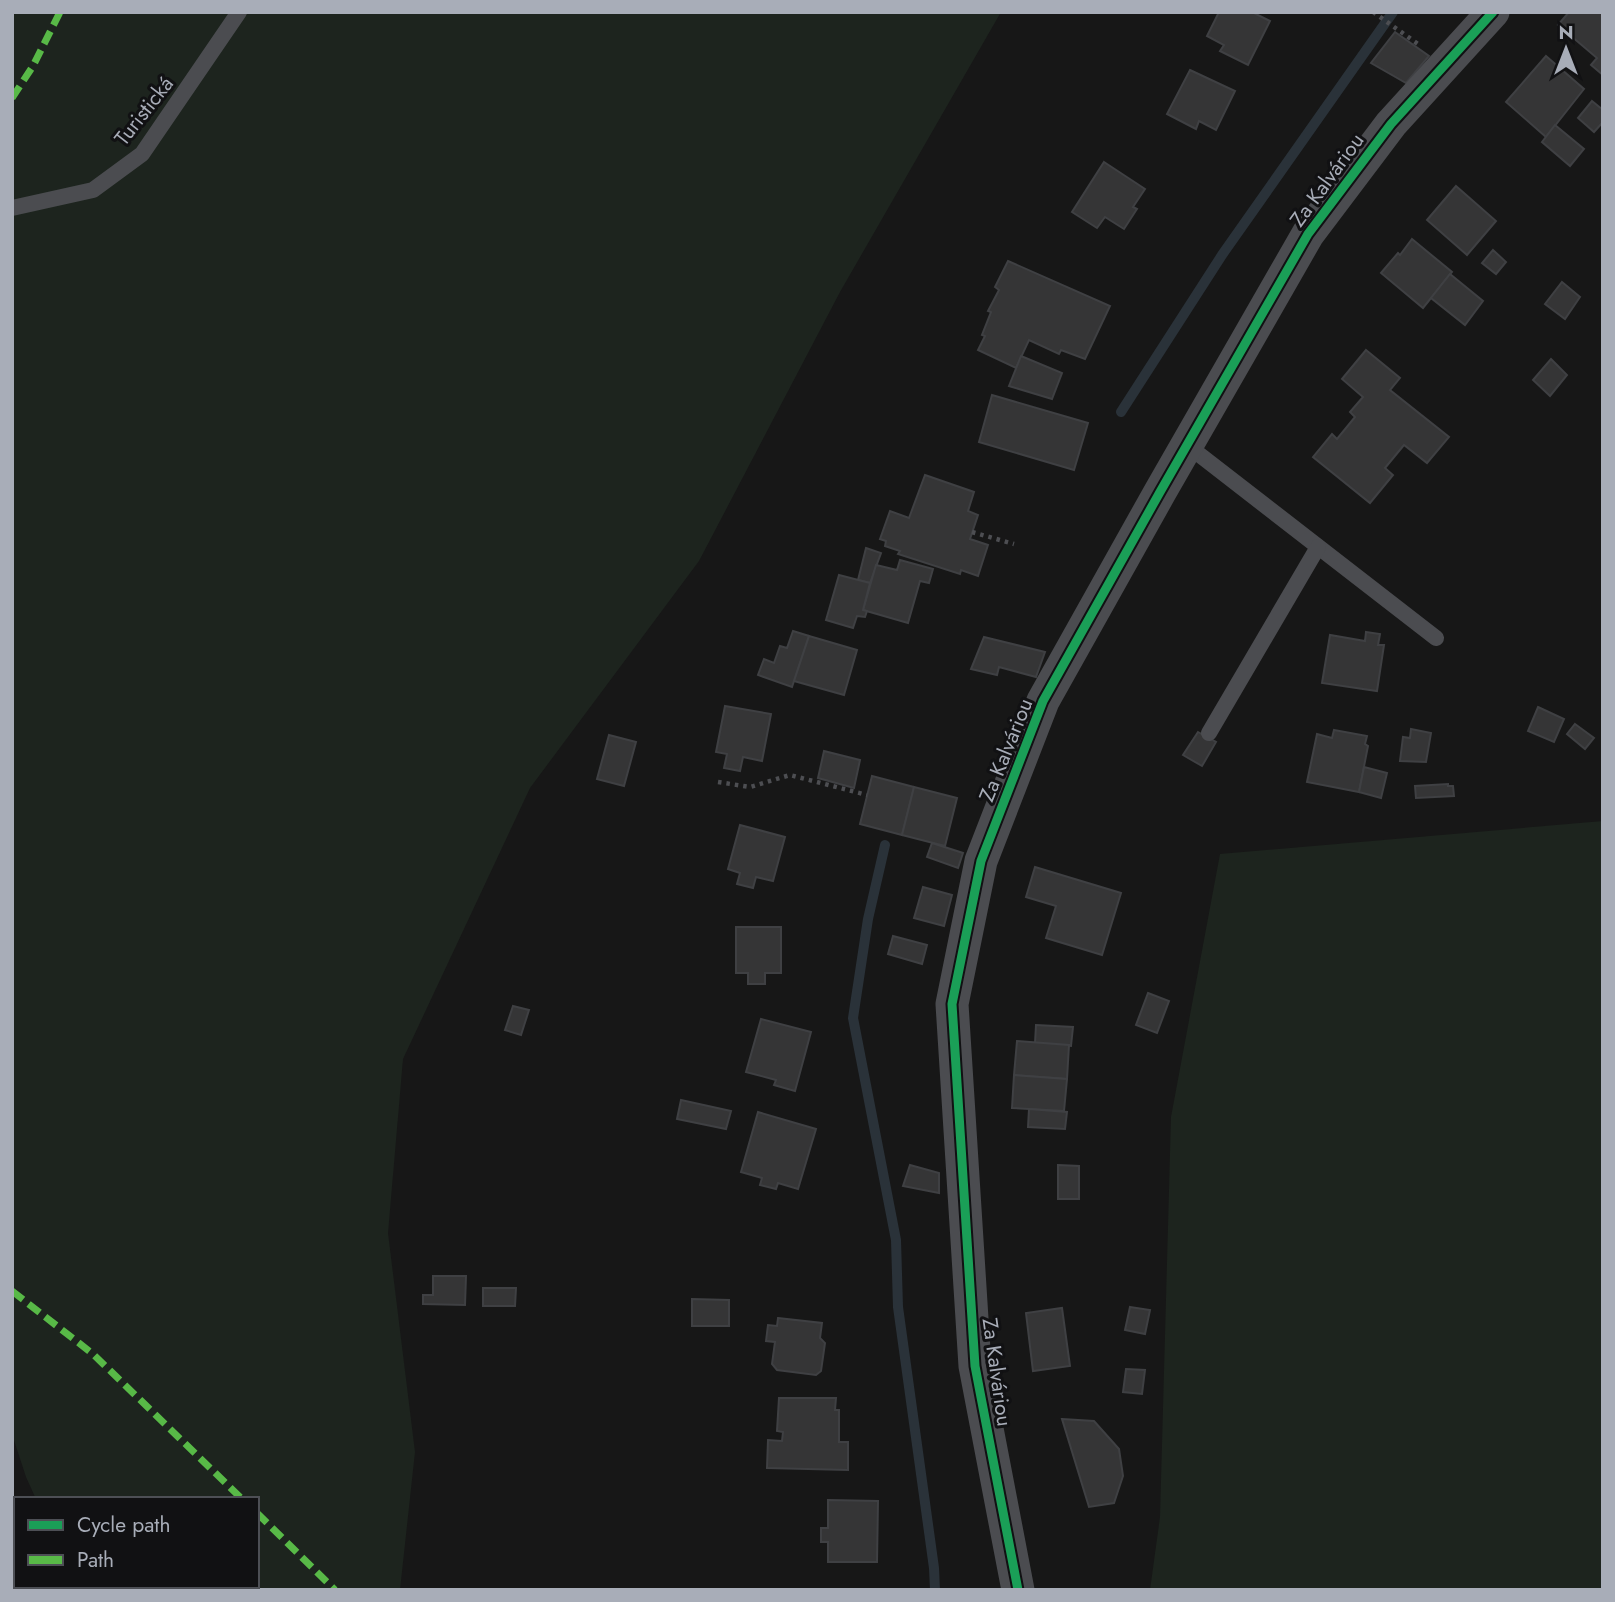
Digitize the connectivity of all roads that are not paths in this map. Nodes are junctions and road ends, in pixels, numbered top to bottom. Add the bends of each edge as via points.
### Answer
1 (239, 12) edge
2 (1493, 12) edge
3 (12, 208) edge
4 (1187, 445) junction
5 (1318, 547) junction
6 (1436, 638) dead end
7 (1209, 733) dead end
8 (1016, 1588) edge

1 - 3 lane, Turistická via 142,154 93,190
2 - 4 street, Za Kalváriou via 1391,124 1308,234
4 - 5 lane
4 - 8 street, Za Kalváriou via 1043,701 981,861 951,1004 975,1366
5 - 6 lane
5 - 7 lane

